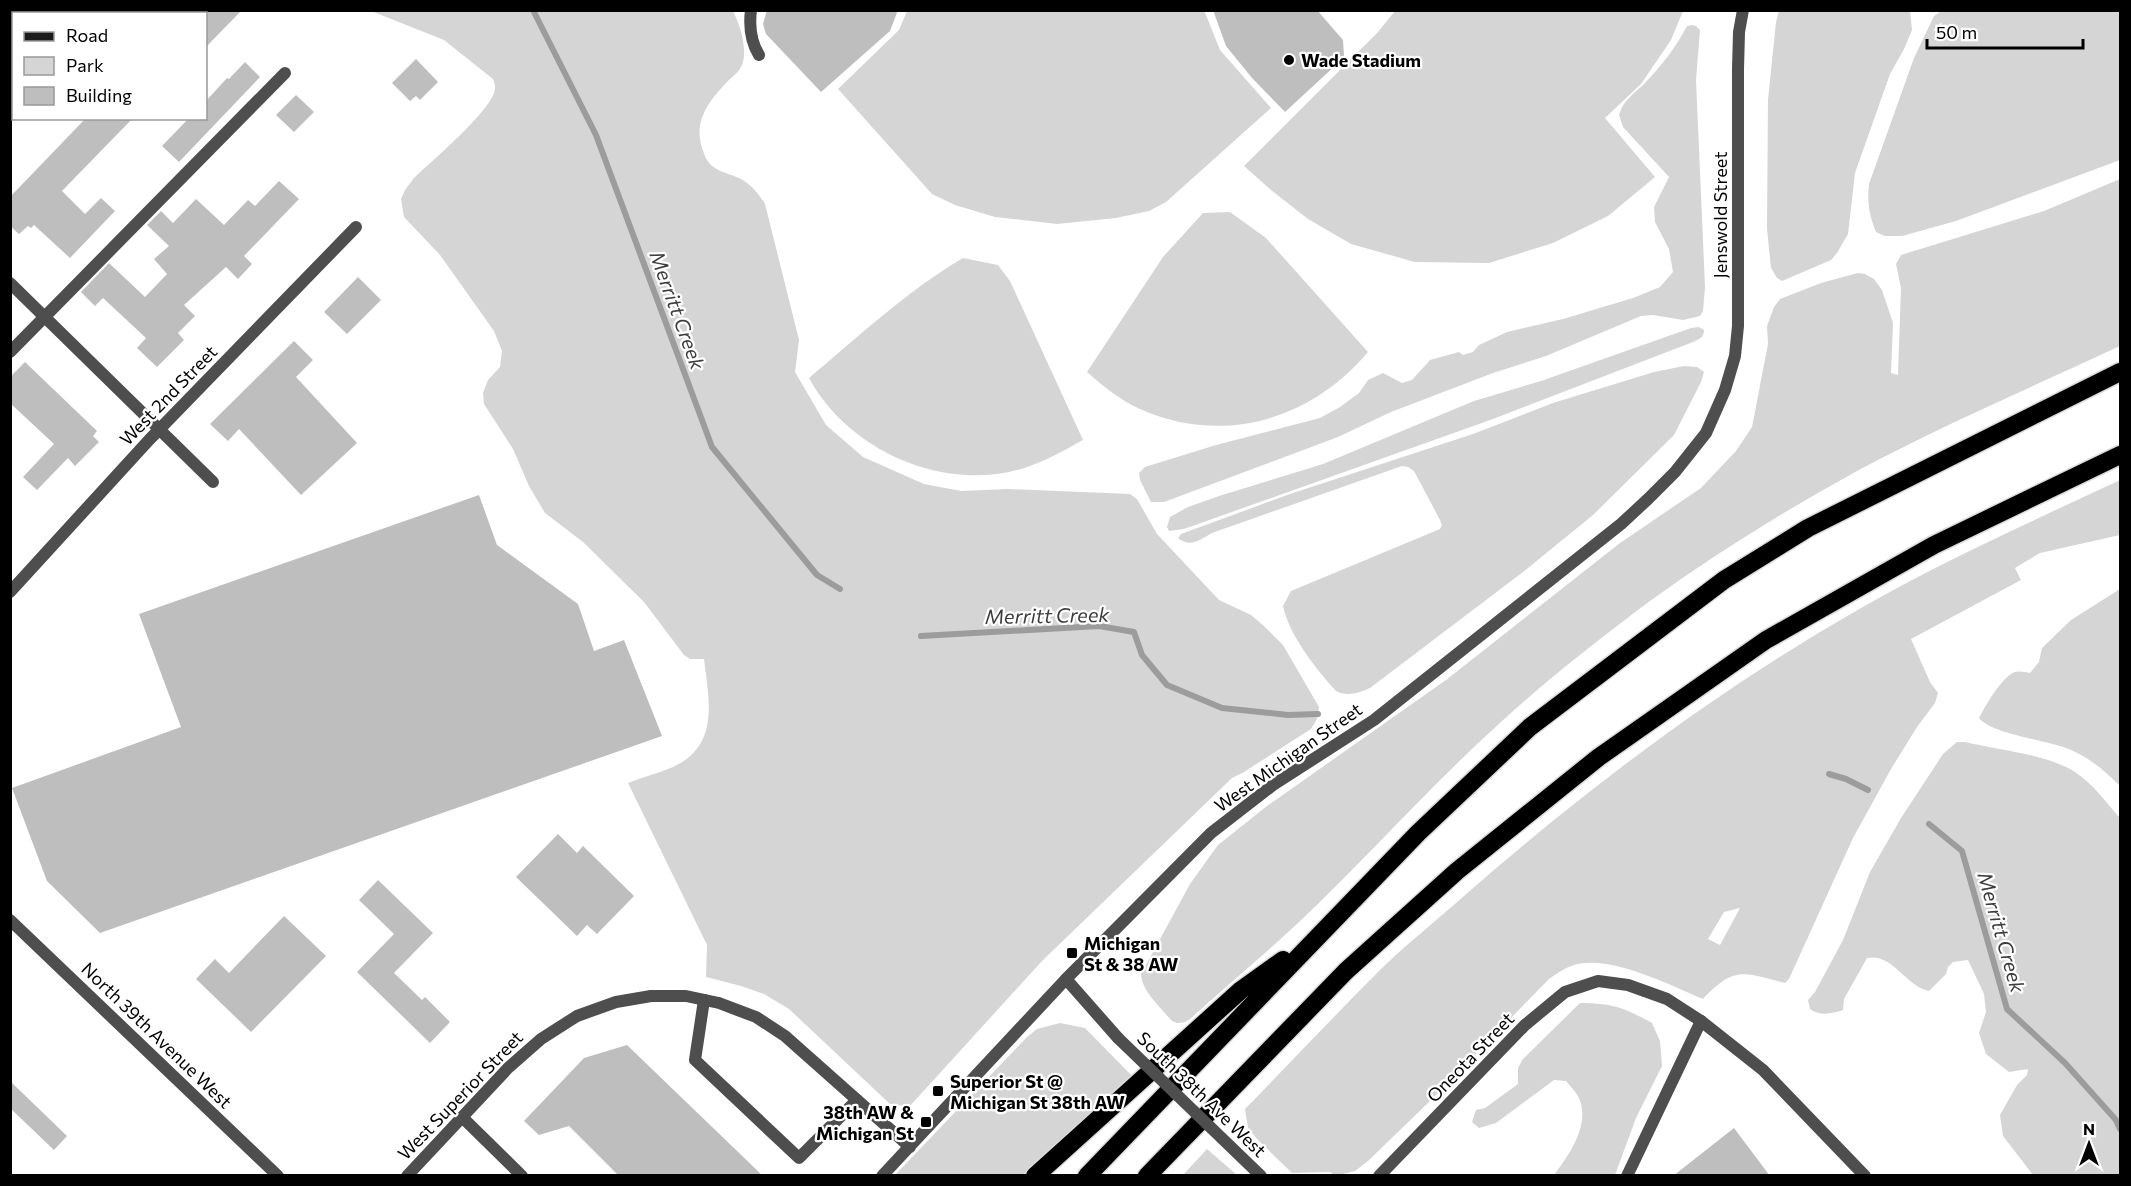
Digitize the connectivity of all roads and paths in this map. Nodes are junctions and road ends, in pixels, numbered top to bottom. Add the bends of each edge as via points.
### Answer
1 (751, 10) edge
2 (1743, 10) edge
3 (759, 55) dead end
4 (285, 73) dead end
5 (356, 227) dead end
6 (10, 283) edge
7 (44, 317) junction
8 (10, 352) edge
9 (2121, 372) edge
10 (161, 429) junction
11 (1693, 451) joint
12 (2121, 455) edge
13 (213, 482) dead end
14 (10, 592) edge
15 (10, 920) edge
16 (1319, 935) junction
17 (1066, 979) junction
18 (704, 1000) junction
19 (1701, 1021) junction
20 (857, 1100) junction
21 (462, 1117) junction
22 (910, 1147) junction
23 (278, 1176) edge
24 (407, 1176) edge
25 (522, 1176) edge
26 (882, 1176) edge
27 (1035, 1176) edge
28 (1087, 1176) edge
29 (1147, 1176) edge
30 (1261, 1176) edge
31 (1379, 1176) edge
32 (1627, 1176) edge
33 (1865, 1176) edge

1 - 3 street via 749,23
2 - 11 street, Jenswold Street via 1737,69 1735,356 1714,417
4 - 7 street
5 - 10 street, West 2nd Street
6 - 7 street
7 - 8 street
7 - 10 street
9 - 16 highway via 1808,528 1724,580 1530,727 1418,833
10 - 13 street
10 - 14 street, West 2nd Street
11 - 17 street, West Michigan Street via 1621,524 1374,720 1273,785 1211,833
12 - 29 highway via 1934,545 1766,639 1599,757 1457,871 1346,971
15 - 23 street, North 39th Avenue West
16 - 27 highway via 1241,990
16 - 28 highway
17 - 22 street, West Michigan Street
17 - 30 street, South 38th Ave West, bridge via 1118,1038
18 - 20 street, West Superior Street via 756,1017 775,1029
18 - 20 street via 695,1060 800,1158
18 - 21 street, West Superior Street via 651,996 616,1002 577,1016 541,1038
19 - 31 street, Oneota Street via 1667,999 1628,985 1598,981 1565,992 1525,1025
19 - 32 street
19 - 33 street via 1763,1070
20 - 22 street, West Superior Street
21 - 24 street, West Superior Street
21 - 25 street
22 - 26 street, West Michigan Street

